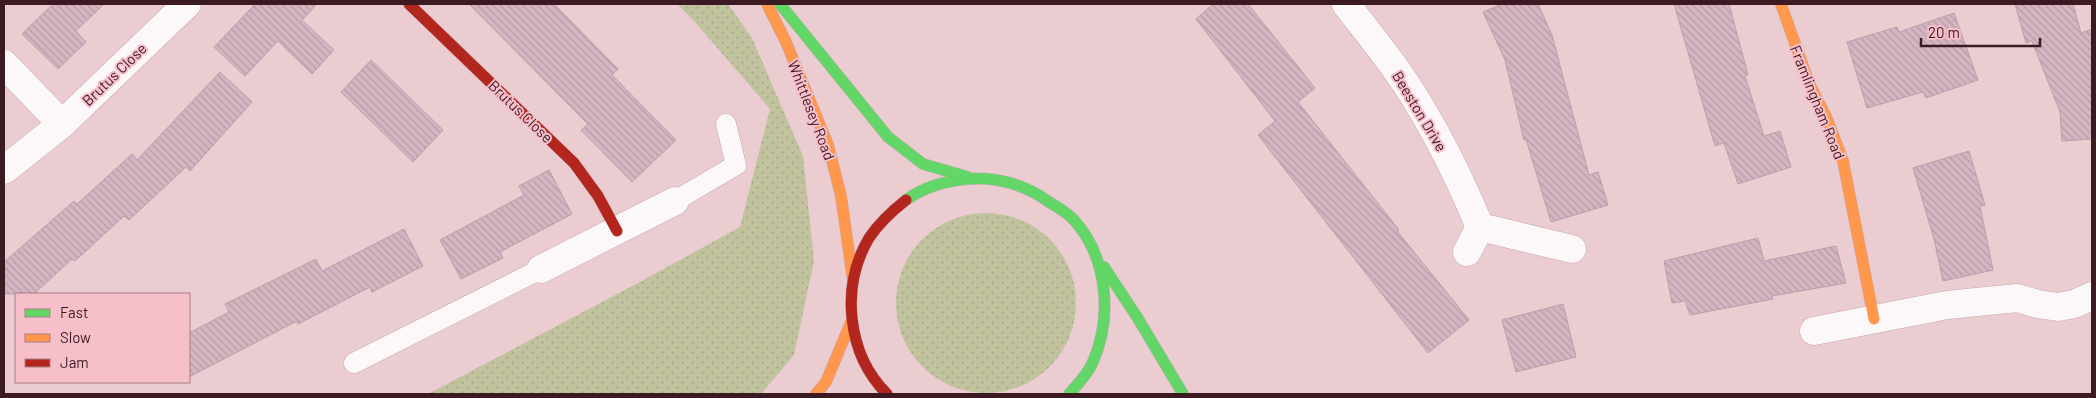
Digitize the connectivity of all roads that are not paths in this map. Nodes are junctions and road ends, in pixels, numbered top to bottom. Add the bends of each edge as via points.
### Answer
1 (187, 4) edge
2 (410, 4) edge
3 (767, 4) edge
4 (780, 4) edge
5 (1346, 4) edge
6 (1781, 4) edge
7 (4, 64) edge
8 (62, 124) junction
9 (726, 124) dead end
10 (4, 170) edge
11 (968, 177) junction
12 (675, 200) joint
13 (1480, 227) junction
14 (617, 231) junction
15 (1572, 249) dead end
16 (1467, 252) dead end
17 (1096, 256) junction
18 (541, 268) joint
19 (852, 281) junction
20 (2092, 296) edge
21 (1874, 319) junction
22 (851, 322) junction
23 (1814, 331) dead end
24 (354, 363) dead end
25 (816, 394) edge
26 (887, 394) edge
27 (1069, 394) edge
28 (1183, 394) edge

1 - 8 street, Brutus Close
2 - 14 main road, Brutus Close via 574,163 598,196
3 - 19 main road, Whittlesey Road via 828,145 841,196
4 - 11 main road, Whittlesey Road via 888,137 923,164
5 - 13 street, Beeston Drive via 1396,69 1425,116 1458,175
6 - 21 main road, Framlingham Road via 1843,161
7 - 8 street
8 - 10 street, Brutus Close
9 - 12 lane via 736,165
11 - 17 main road via 1008,181 1044,196 1075,222
11 - 19 main road via 935,184 906,199 876,228 863,249
12 - 14 street
13 - 15 street
13 - 16 street
14 - 18 street
17 - 27 main road via 1105,291 1104,329 1092,364
17 - 28 main road
18 - 24 lane
19 - 22 main road
20 - 21 street via 2058,307 2017,298 1947,305
21 - 23 street
22 - 25 main road via 826,382
22 - 26 main road via 863,360

